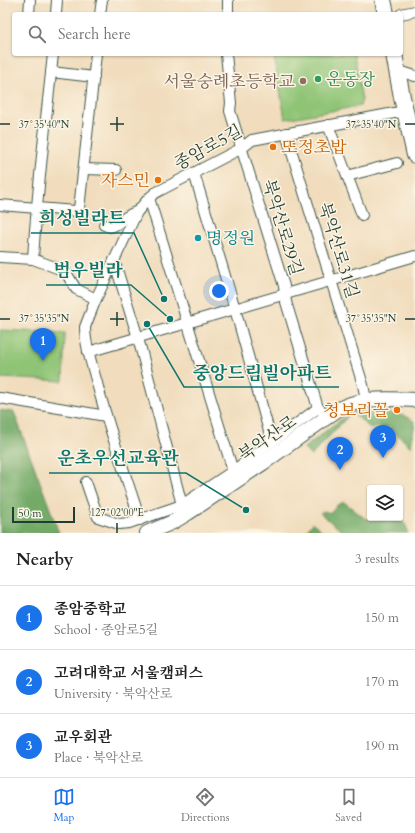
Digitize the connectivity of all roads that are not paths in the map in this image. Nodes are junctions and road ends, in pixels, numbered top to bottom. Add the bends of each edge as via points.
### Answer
1 (30, 0) edge
2 (57, 0) edge
3 (102, 0) edge
4 (228, 0) edge
5 (383, 0) edge
6 (415, 11) edge
7 (29, 12) edge
8 (56, 12) edge
9 (100, 12) edge
10 (228, 12) edge
11 (386, 12) edge
12 (403, 14) edge
13 (53, 56) edge
14 (96, 56) edge
15 (226, 56) edge
16 (394, 56) edge
17 (396, 70) junction
18 (51, 72) junction
19 (415, 76) edge
20 (94, 77) junction
21 (405, 111) junction
22 (328, 125) junction
23 (286, 133) junction
24 (242, 148) junction
25 (415, 155) edge
26 (397, 163) dead end
27 (84, 169) junction
28 (116, 170) dead end
29 (194, 173) junction
30 (347, 176) junction
31 (149, 198) junction
32 (0, 205) edge
33 (36, 208) junction
34 (137, 212) junction
35 (362, 215) dead end
36 (104, 225) dead end
37 (415, 256) edge
38 (0, 257) edge
39 (33, 259) junction
40 (114, 260) junction
41 (332, 281) junction
42 (286, 294) junction
43 (96, 299) junction
44 (235, 309) junction
45 (187, 323) junction
46 (138, 338) junction
47 (88, 352) junction
48 (0, 398) edge
49 (366, 399) junction
50 (415, 400) edge
51 (323, 412) junction
52 (106, 416) junction
53 (272, 442) junction
54 (233, 471) junction
55 (86, 482) dead end
56 (182, 505) junction
57 (140, 520) junction
58 (146, 533) edge

1 - 7 street
2 - 8 street
3 - 9 street
4 - 10 street
5 - 11 main road
6 - 12 street
13 - 18 street
14 - 20 street
15 - 24 street, 북악산로29길 via 230,111
16 - 17 main road
17 - 19 street
17 - 21 main road
18 - 20 street
18 - 33 street
20 - 27 street
21 - 22 street, 종암로5길
21 - 25 main road
22 - 23 street, 종암로5길
22 - 30 street
23 - 24 street, 종암로5길 via 252,140
23 - 41 street, 북악산로31길
24 - 29 street, 종암로5길
24 - 42 street, 북악산로29길
26 - 30 street
27 - 28 street
27 - 33 street via 78,210
29 - 31 street, 종암로5길
29 - 44 street
30 - 35 street
31 - 34 street, 종암로5길
31 - 45 street
32 - 33 street
33 - 39 street
34 - 36 street, 종암로5길 via 130,214 113,227
34 - 40 street, 종암로5길
37 - 41 street
38 - 39 street
39 - 43 street via 65,272 76,289
40 - 43 street, 종암로5길
40 - 46 street
41 - 42 street
41 - 49 street, 북악산로31길
42 - 44 street
42 - 51 street, 북악산로29길 via 286,302
43 - 47 street, 종암로5길 via 85,327
44 - 45 street
44 - 53 street
45 - 46 street
45 - 54 street
46 - 47 street
46 - 56 street
47 - 52 street, 종암로5길
48 - 52 street
49 - 50 street, 북악산로
49 - 51 street, 북악산로
51 - 53 street
51 - 58 street, 북악산로 via 234,483 173,522
52 - 57 street, 종암로5길
53 - 54 street
54 - 56 street
55 - 57 street via 98,516 123,524
56 - 57 street

